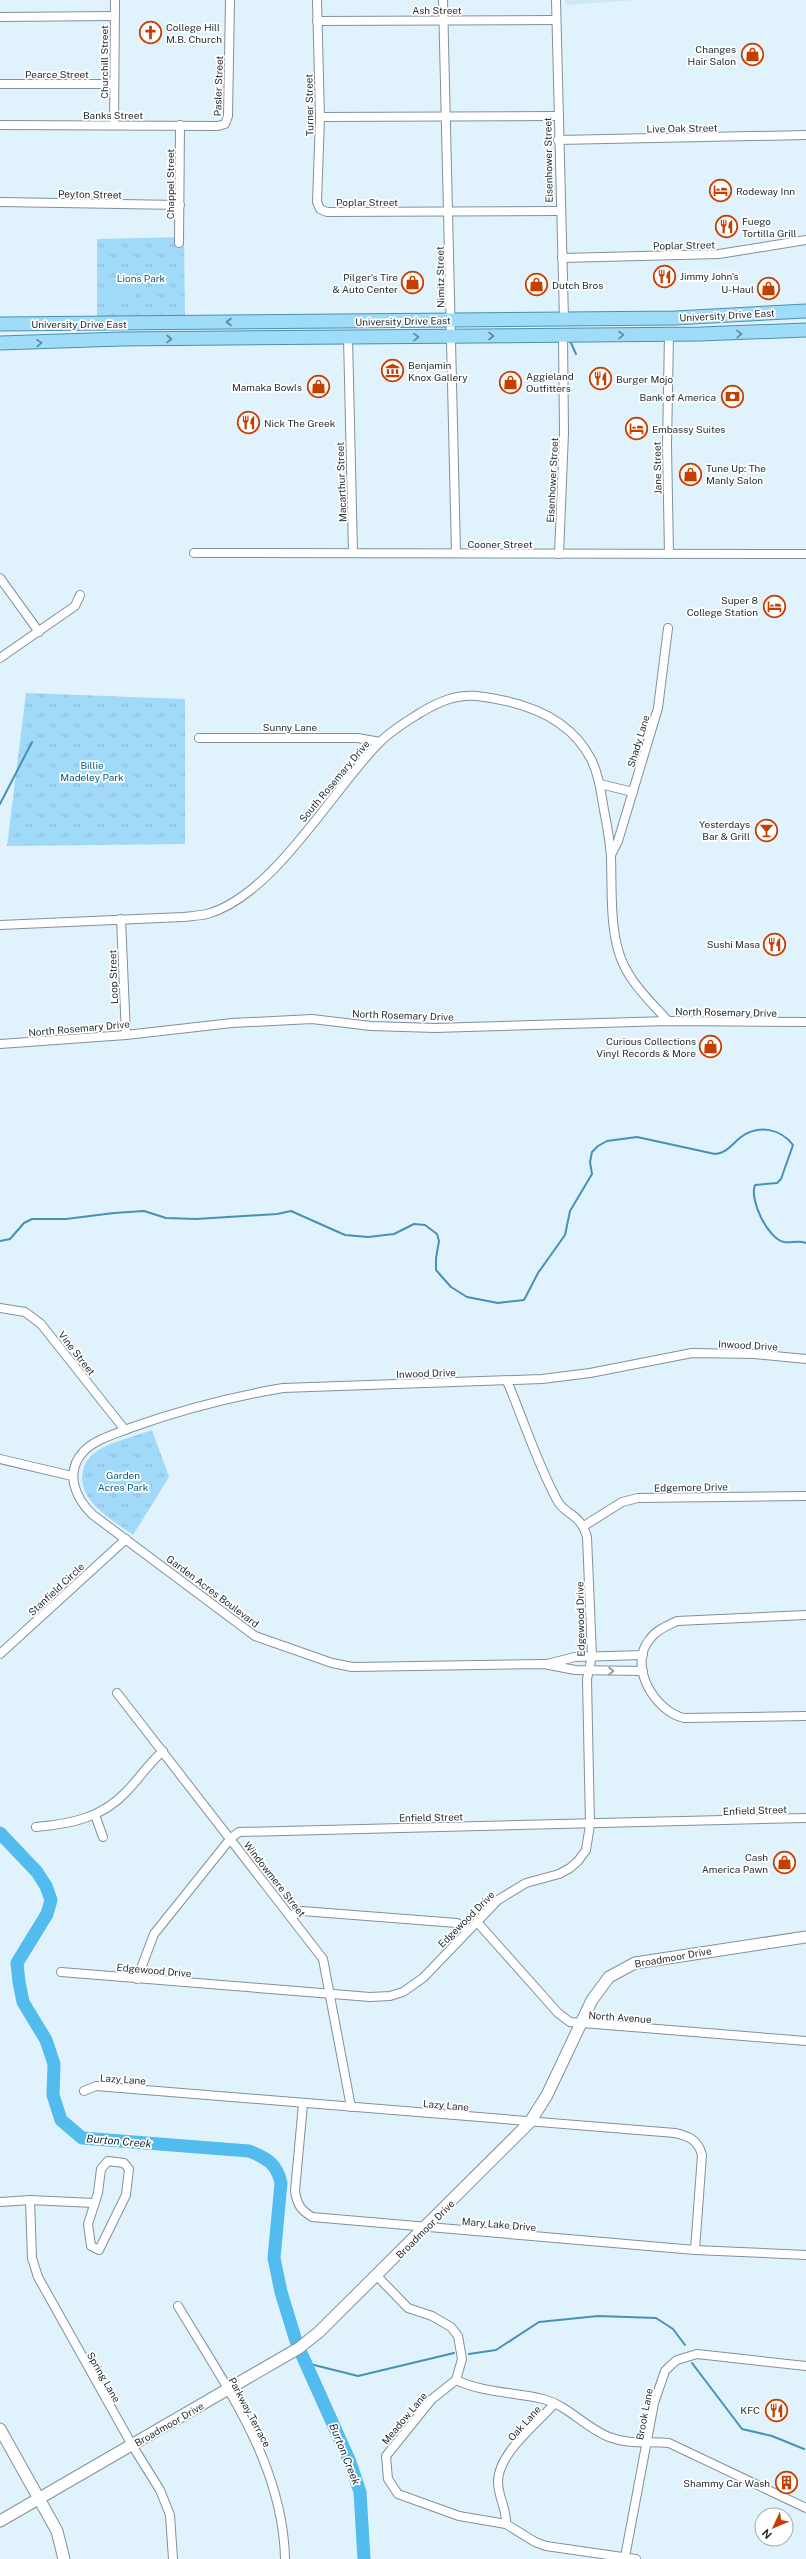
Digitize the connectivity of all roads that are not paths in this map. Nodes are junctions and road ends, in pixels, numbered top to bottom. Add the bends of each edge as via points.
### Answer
1 (115, 0) edge
2 (230, 0) edge
3 (317, 0) edge
4 (443, 0) edge
5 (556, 0) edge
6 (0, 16) edge
7 (115, 16) junction
8 (444, 20) junction
9 (556, 20) junction
10 (318, 21) junction
11 (0, 84) edge
12 (114, 84) junction
13 (447, 116) junction
14 (557, 116) junction
15 (320, 117) junction
16 (225, 124) joint
17 (0, 125) edge
18 (114, 125) junction
19 (180, 125) junction
20 (806, 135) edge
21 (558, 140) junction
22 (0, 202) edge
23 (180, 205) junction
24 (320, 209) joint
25 (449, 211) junction
26 (559, 211) junction
27 (806, 240) edge
28 (179, 243) dead end
29 (562, 258) junction
30 (806, 311) edge
31 (564, 320) junction
32 (451, 321) junction
33 (275, 322) junction
34 (334, 322) junction
35 (154, 323) junction
36 (0, 324) edge
37 (806, 330) edge
38 (669, 334) junction
39 (452, 336) junction
40 (564, 336) junction
41 (348, 337) junction
42 (235, 338) junction
43 (302, 338) junction
44 (122, 340) junction
45 (0, 343) edge
46 (194, 553) dead end
47 (353, 553) junction
48 (456, 553) junction
49 (559, 554) junction
50 (668, 554) junction
51 (806, 554) edge
52 (0, 578) edge
53 (80, 595) dead end
54 (668, 628) dead end
55 (39, 632) junction
56 (0, 658) edge
57 (199, 738) dead end
58 (380, 742) junction
59 (600, 784) junction
60 (633, 792) junction
61 (611, 855) junction
62 (121, 919) junction
63 (0, 924) edge
64 (668, 1021) junction
65 (806, 1022) edge
66 (126, 1035) junction
67 (0, 1044) edge
68 (0, 1308) edge
69 (806, 1359) edge
70 (507, 1381) junction
71 (125, 1430) junction
72 (0, 1459) edge
73 (72, 1476) junction
74 (806, 1496) edge
75 (584, 1526) junction
76 (126, 1539) junction
77 (806, 1615) edge
78 (0, 1654) edge
79 (592, 1656) junction
80 (643, 1663) junction
81 (544, 1664) junction
82 (588, 1671) junction
83 (626, 1671) junction
84 (647, 1685) junction
85 (117, 1693) dead end
86 (806, 1716) edge
87 (163, 1751) junction
88 (95, 1815) junction
89 (806, 1818) edge
90 (590, 1825) junction
91 (36, 1827) dead end
92 (103, 1837) dead end
93 (231, 1838) junction
94 (291, 1916) junction
95 (478, 1922) junction
96 (468, 1930) junction
97 (806, 1937) edge
98 (61, 1972) dead end
99 (137, 1979) junction
100 (330, 1994) junction
101 (579, 2024) junction
102 (806, 2041) edge
103 (84, 2091) dead end
104 (303, 2104) junction
105 (351, 2107) junction
106 (530, 2122) junction
107 (30, 2200) junction
108 (0, 2202) edge
109 (94, 2203) junction
110 (425, 2228) junction
111 (695, 2250) junction
112 (806, 2255) edge
113 (377, 2276) junction
114 (178, 2306) dead end
115 (806, 2366) edge
116 (456, 2380) junction
117 (227, 2389) junction
118 (554, 2404) junction
119 (0, 2429) edge
120 (649, 2441) junction
121 (132, 2446) junction
122 (40, 2498) junction
123 (806, 2508) edge
124 (0, 2521) edge
125 (506, 2524) junction
126 (625, 2557) junction
127 (64, 2559) edge
128 (173, 2559) edge
129 (284, 2559) edge
130 (636, 2559) edge

1 - 7 street, Churchill Street
2 - 16 street, Pasler Street via 228,116
3 - 10 street, Turner Street
4 - 8 street, Nimitz Street
5 - 9 street, Eisenhower Street
6 - 7 street
7 - 12 street, Churchill Street
8 - 9 street, Ash Street
8 - 10 street, Ash Street
8 - 13 street, Nimitz Street
9 - 14 street, Eisenhower Street
10 - 15 street, Turner Street
11 - 12 street, Pearce Street
12 - 18 street, Churchill Street
13 - 14 street
13 - 15 street
13 - 25 street, Nimitz Street
14 - 21 street, Eisenhower Street
15 - 24 street, Turner Street via 317,202
16 - 19 street, Banks Street
17 - 18 street, Banks Street
18 - 19 street, Banks Street
19 - 23 street, Chappel Street
20 - 21 street, Live Oak Street
21 - 26 street, Eisenhower Street
22 - 23 street, Peyton Street
23 - 28 street, Chappel Street
24 - 25 street, Poplar Street via 327,212
25 - 26 street, Poplar Street
25 - 32 street, Nimitz Street
26 - 29 street, Eisenhower Street
27 - 29 street, Poplar Street via 731,253
29 - 31 street, Eisenhower Street
30 - 31 main road, University Drive East via 676,318
31 - 32 main road, University Drive East
32 - 34 main road, University Drive East
32 - 39 street, Nimitz Street
33 - 34 main road, University Drive East
33 -> 35 main road, University Drive East
33 - 42 main road via 270,331 249,332
34 - 43 main road via 324,331 304,332
35 - 36 main road, University Drive East
35 - 44 main road via 142,331 127,332
38 -> 37 main road, University Drive East
40 -> 38 main road, University Drive East
38 - 50 street, Jane Street
39 -> 40 main road, University Drive East
41 -> 39 main road, University Drive East
39 - 48 street, Nimitz Street
40 - 49 street, Eisenhower Street via 564,433
41 - 43 main road, University Drive East
41 - 47 street, Macarthur Street
42 - 43 main road, University Drive East
44 -> 42 main road, University Drive East
45 -> 44 main road, University Drive East
46 - 47 street, Cooner Street
47 - 48 street, Cooner Street
48 - 49 street, Cooner Street
49 - 50 street, Cooner Street
50 - 51 street, Cooner Street
52 - 55 street
53 - 55 street via 74,606
54 - 60 street, Shady Lane via 658,708
55 - 56 street
57 - 58 street, Sunny Lane via 358,738
58 - 59 street, South Rosemary Drive via 403,723 449,699 469,695 511,701 545,713 569,731 591,758
58 - 62 street, South Rosemary Drive via 276,867 242,895 207,914
59 - 60 street
59 - 61 street, South Rosemary Drive
60 - 61 street, Shady Lane
61 - 64 street, South Rosemary Drive via 612,894 619,953 638,986
62 - 63 street, South Rosemary Drive
62 - 66 street, Loop Street
64 - 65 street, North Rosemary Drive
64 - 66 street, North Rosemary Drive via 435,1028 371,1026 312,1019 232,1023
66 - 67 street, North Rosemary Drive
68 - 71 street, Vine Street via 33,1316
69 - 70 street, Inwood Drive via 754,1354 692,1353 590,1373
70 - 71 street, Inwood Drive via 283,1388 193,1407
70 - 75 street via 557,1502 575,1515
71 - 73 street, Inwood Drive via 102,1439 84,1451 75,1464
72 - 73 street
73 - 76 street, Garden Acres Boulevard via 80,1501 93,1515
74 - 75 street, Edgemore Drive via 638,1498 622,1502
75 - 79 street, Edgewood Drive via 587,1537
76 - 78 street, Stanfield Circle
76 - 81 street, Garden Acres Boulevard via 255,1636 332,1663 376,1668
77 - 80 street via 677,1621 654,1634 648,1641
79 - 80 street, Garden Acres Boulevard
79 - 81 street, Garden Acres Boulevard via 567,1658
79 - 82 street, Edgewood Drive
80 - 83 street, Garden Acres Boulevard
80 - 84 street
81 - 82 street, Garden Acres Boulevard
82 -> 83 street, Garden Acres Boulevard
82 - 90 street, Edgewood Drive
83 - 84 street
84 - 86 street via 663,1708 675,1716 684,1718
85 - 87 street, Windowmere Street
87 - 88 street via 117,1801
87 - 93 street, Windowmere Street
88 - 91 street
88 - 92 street
89 - 90 street, Enfield Street
90 - 93 street, Enfield Street via 248,1830 239,1832
90 - 95 street, Edgewood Drive via 586,1850 578,1861 559,1874 513,1889 498,1900
93 - 94 street, Windowmere Street
93 - 99 street, Enfield Street via 154,1934 148,1944
94 - 96 street via 302,1911 457,1923
94 - 100 street, Windowmere Street via 323,1959
95 - 96 street, Edgewood Drive
95 - 101 street, North Avenue via 558,2013 570,2022
96 - 100 street, Edgewood Drive via 422,1978 403,1992 381,1997
97 - 101 street, Broadmoor Drive via 628,1965 615,1972 600,1987
98 - 99 street, Edgewood Drive
99 - 100 street, Edgewood Drive
100 - 105 street, Windowmere Street
101 - 102 street, North Avenue
101 - 106 street, Broadmoor Drive via 547,2095
103 - 104 street, Lazy Lane via 96,2086
104 - 105 street, Lazy Lane
104 - 110 street, Mary Lake Drive via 295,2192 297,2203 303,2211 312,2217 325,2220
105 - 106 street, Lazy Lane
106 - 110 street, Broadmoor Drive
106 - 111 street, Lazy Lane via 675,2133 692,2139 702,2155
107 - 108 street
107 - 109 street
107 - 121 street, Spring Lane via 32,2258 38,2277
109 - 109 street via 88,2224 89,2235 91,2246 99,2250 126,2195 129,2169 127,2165 108,2161 104,2164
110 - 111 street, Mary Lake Drive
110 - 113 street, Broadmoor Drive
111 - 112 street, Mary Lake Drive
113 - 116 street via 408,2308 444,2322 458,2336 462,2359
113 - 117 street, Broadmoor Drive via 312,2339
114 - 117 street, Parkway Terrace
115 - 120 street, Brook Lane via 697,2354 677,2360 665,2371 659,2386
116 - 118 street via 487,2391 544,2399
116 - 125 street, Meadow Lane via 432,2399 389,2450 385,2464 388,2479 398,2494 407,2499 459,2516
117 - 121 street, Broadmoor Drive
117 - 129 street, Parkway Terrace via 258,2444 276,2495 284,2540
118 - 120 street via 608,2436 637,2444
118 - 125 street, Oak Lane via 520,2439 501,2470 498,2482 507,2514
119 - 122 street
120 - 123 street via 669,2443 685,2449
120 - 126 street, Brook Lane
121 - 122 street, Broadmoor Drive
121 - 128 street, Spring Lane via 160,2490 170,2515
122 - 124 street, Broadmoor Drive
122 - 127 street via 57,2531
125 - 126 street, Meadow Lane via 546,2546
126 - 130 street, Meadow Lane

